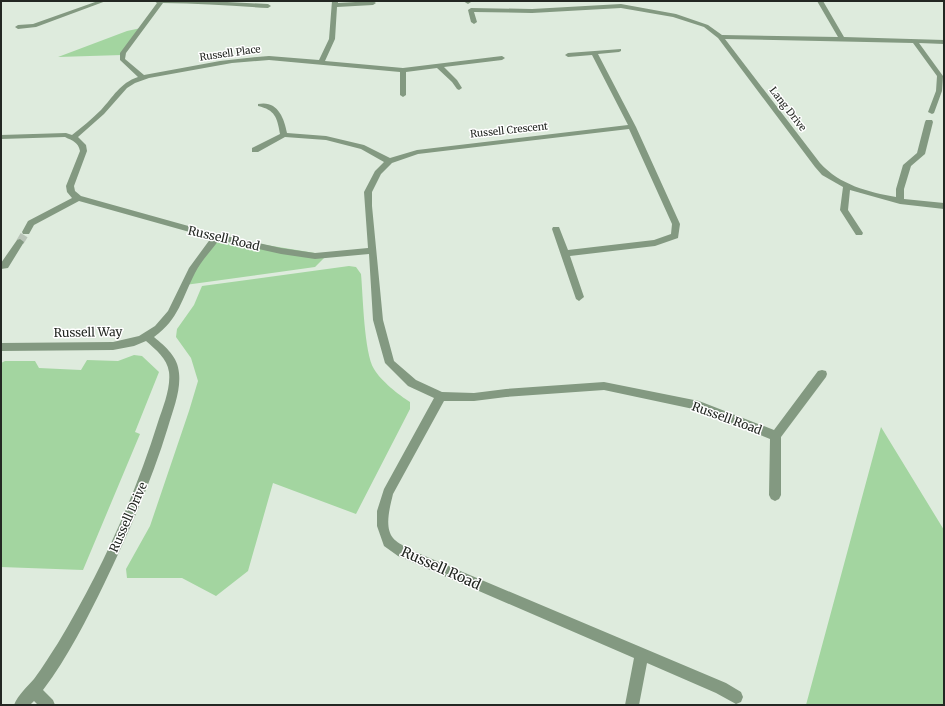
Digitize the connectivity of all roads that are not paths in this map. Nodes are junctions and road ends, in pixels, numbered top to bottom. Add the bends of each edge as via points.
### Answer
1 (103, 1) edge
2 (157, 1) edge
3 (161, 1) edge
4 (468, 1) edge
5 (820, 1) edge
6 (335, 3) edge
7 (373, 3) dead end
8 (600, 4) edge
9 (621, 4) edge
10 (268, 6) dead end
11 (471, 10) junction
12 (474, 22) dead end
13 (18, 27) dead end
14 (720, 37) junction
15 (842, 39) junction
16 (915, 42) junction
17 (944, 42) edge
18 (619, 50) dead end
19 (594, 52) junction
20 (568, 55) dead end
21 (502, 58) dead end
22 (321, 62) junction
23 (440, 66) junction
24 (403, 70) junction
25 (142, 77) junction
26 (459, 88) dead end
27 (403, 95) dead end
28 (260, 105) dead end
29 (932, 112) dead end
30 (929, 122) dead end
31 (632, 128) junction
32 (284, 135) junction
33 (1, 137) edge
34 (74, 137) junction
35 (255, 150) dead end
36 (389, 161) junction
37 (847, 185) junction
38 (78, 198) junction
39 (900, 202) junction
40 (944, 206) edge
41 (556, 228) dead end
42 (26, 232) tunnel mouth
43 (859, 234) dead end
44 (217, 237) junction
45 (20, 242) tunnel mouth
46 (373, 251) junction
47 (565, 254) junction
48 (1, 266) edge
49 (579, 297) dead end
50 (147, 337) junction
51 (1, 347) edge
52 (822, 374) dead end
53 (441, 396) junction
54 (776, 436) junction
55 (775, 495) dead end
56 (642, 654) junction
57 (34, 691) junction
58 (736, 697) dead end
59 (21, 705) edge
60 (48, 705) edge
61 (632, 705) edge

1 - 13 street via 34,26
2 - 3 street
3 - 10 street
3 - 25 street via 123,53 122,59
4 - 11 street
5 - 15 street
6 - 7 street
6 - 22 street via 332,39
8 - 9 street, Lang Drive
8 - 11 street, Lang Drive via 532,11
9 - 14 street, Lang Drive via 674,15 706,26
11 - 12 street
14 - 15 street
14 - 37 street, Lang Drive via 825,173
15 - 16 street
16 - 17 street
16 - 29 street via 940,76 939,91
18 - 19 street
19 - 20 street
19 - 31 street
21 - 23 street, Russell Place
22 - 24 street, Russell Place
22 - 25 street, Russell Place via 251,59
23 - 24 street, Russell Place
23 - 26 street
24 - 27 street
25 - 34 street, Russell Place via 122,88 92,122
28 - 32 street via 274,109 279,116
30 - 39 street via 921,154 907,165 900,189
31 - 36 street, Russell Crescent via 417,152
31 - 47 street via 676,224 675,236 655,243
32 - 35 street
32 - 36 street via 326,138 364,147
33 - 34 street
34 - 38 street via 84,152 70,186 72,194
36 - 46 street, Russell Road via 378,173 368,192
37 - 39 street, Lang Drive
37 - 43 street via 844,210
38 - 42 street via 31,223
38 - 44 street, Russell Road
39 - 40 street, Lang Drive
41 - 47 street
44 - 46 street, Russell Road via 315,256
44 - 50 street, Russell Way via 193,269 177,304 163,324
45 - 48 street via 5,266
46 - 53 street, Russell Road via 378,320 390,363 412,383
47 - 49 street
50 - 51 street, Russell Way via 130,344 113,346
50 - 57 street, Russell Drive via 169,355 174,373 166,415 145,478 104,572 60,653
52 - 54 street, Russell Road
53 - 54 street, Russell Road via 474,398 506,393 604,386 699,406
53 - 56 street, Russell Road via 388,492 383,511 383,526 388,542 402,552
54 - 55 street, Russell Road
56 - 58 street, Russell Road
56 - 61 street
57 - 59 street, Russell Drive
57 - 60 street

